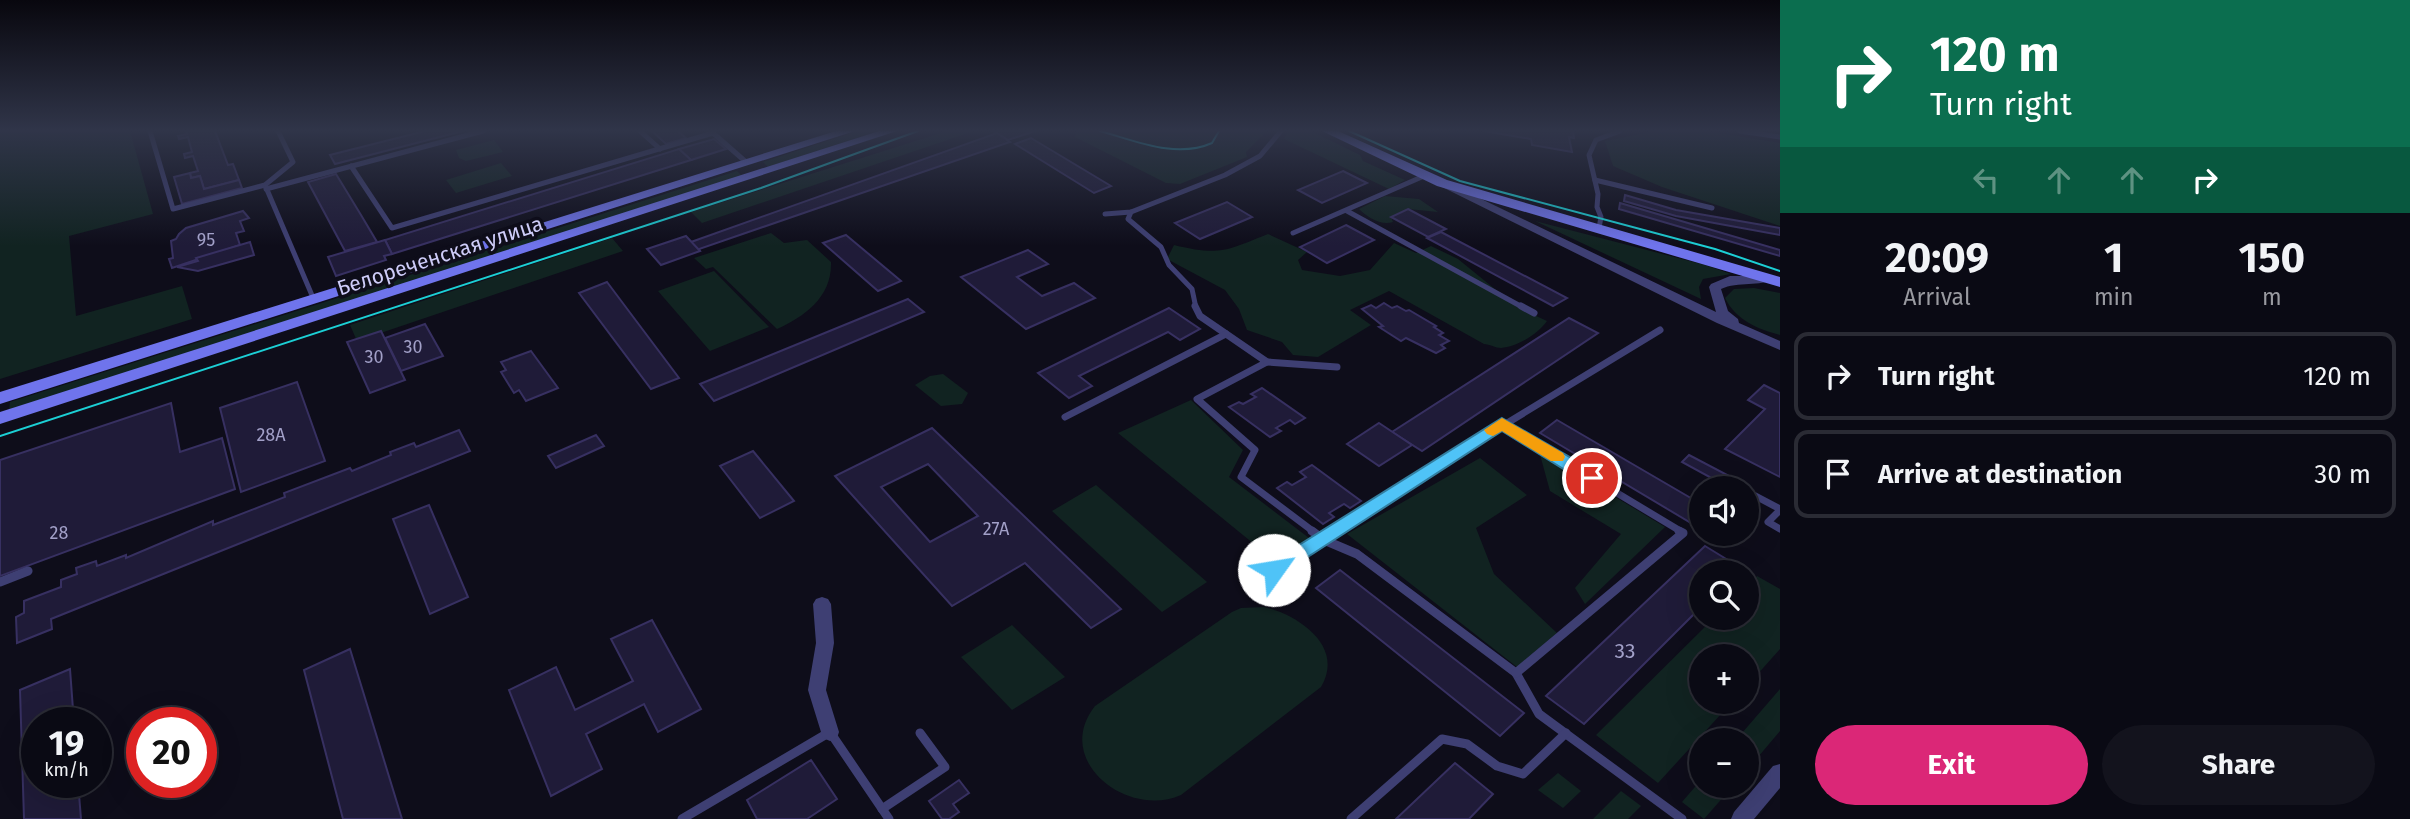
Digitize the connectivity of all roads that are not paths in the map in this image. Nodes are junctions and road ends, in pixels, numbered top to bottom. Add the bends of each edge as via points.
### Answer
1 (161, 169) edge
2 (285, 169) edge
3 (339, 169) edge
4 (354, 169) edge
5 (591, 169) edge
6 (723, 169) edge
7 (772, 169) edge
8 (1236, 169) edge
9 (1410, 169) edge
10 (1592, 169) edge
11 (1424, 176) junction
12 (1595, 180) junction
13 (1442, 183) junction
14 (266, 187) junction
15 (1712, 208) dead end
16 (1347, 211) junction
17 (1130, 212) junction
18 (1105, 214) dead end
19 (1599, 228) junction
20 (1293, 233) dead end
21 (1776, 281) edge
22 (314, 300) junction
23 (1534, 313) dead end
24 (1660, 330) dead end
25 (1749, 333) junction
26 (1226, 334) junction
27 (1779, 345) edge
28 (1267, 362) junction
29 (1337, 367) dead end
30 (0, 398) edge
31 (1065, 417) dead end
32 (0, 418) edge
33 (1502, 424) junction
34 (1759, 498) edge
35 (1780, 510) edge
36 (1780, 529) edge
37 (1324, 540) junction
38 (1274, 570) dead end
39 (27, 571) dead end
40 (0, 582) edge
41 (822, 604) dead end
42 (1517, 673) junction
43 (830, 732) junction
44 (920, 733) dead end
45 (1566, 733) junction
46 (1780, 774) edge
47 (881, 809) junction
48 (682, 819) edge
49 (888, 819) edge
50 (1350, 819) edge
51 (1682, 819) edge
52 (1741, 819) edge

1 - 14 lane via 173,209
2 - 14 lane
3 - 14 lane
4 - 5 lane via 392,228
6 - 22 street, Белореченская улица
7 - 32 street, Белореченская улица
8 - 17 lane
9 - 11 street
10 - 12 lane
11 - 13 street
11 - 16 lane
12 - 15 lane
12 - 19 lane
13 - 19 street
13 - 25 street
14 - 22 lane
16 - 20 lane
16 - 23 lane
17 - 18 lane
17 - 26 lane via 1128,219 1156,243 1168,265 1193,288 1200,316
19 - 21 street
21 - 25 street via 1730,279 1715,287 1722,313
22 - 30 street, Белореченская улица
24 - 33 lane
25 - 27 street
26 - 28 lane
26 - 31 lane
28 - 29 lane
28 - 37 lane via 1197,399 1255,450 1241,477
33 - 37 lane
33 - 42 lane via 1683,533
34 - 35 lane
35 - 36 lane via 1768,522
37 - 38 lane
37 - 42 lane via 1357,554
39 - 40 lane
41 - 43 street via 825,643 817,690
42 - 45 lane via 1539,714
43 - 47 lane
43 - 48 lane
44 - 47 lane via 946,767
45 - 50 lane via 1523,774 1497,766 1467,744 1442,739
45 - 51 lane
46 - 52 street
47 - 49 lane

